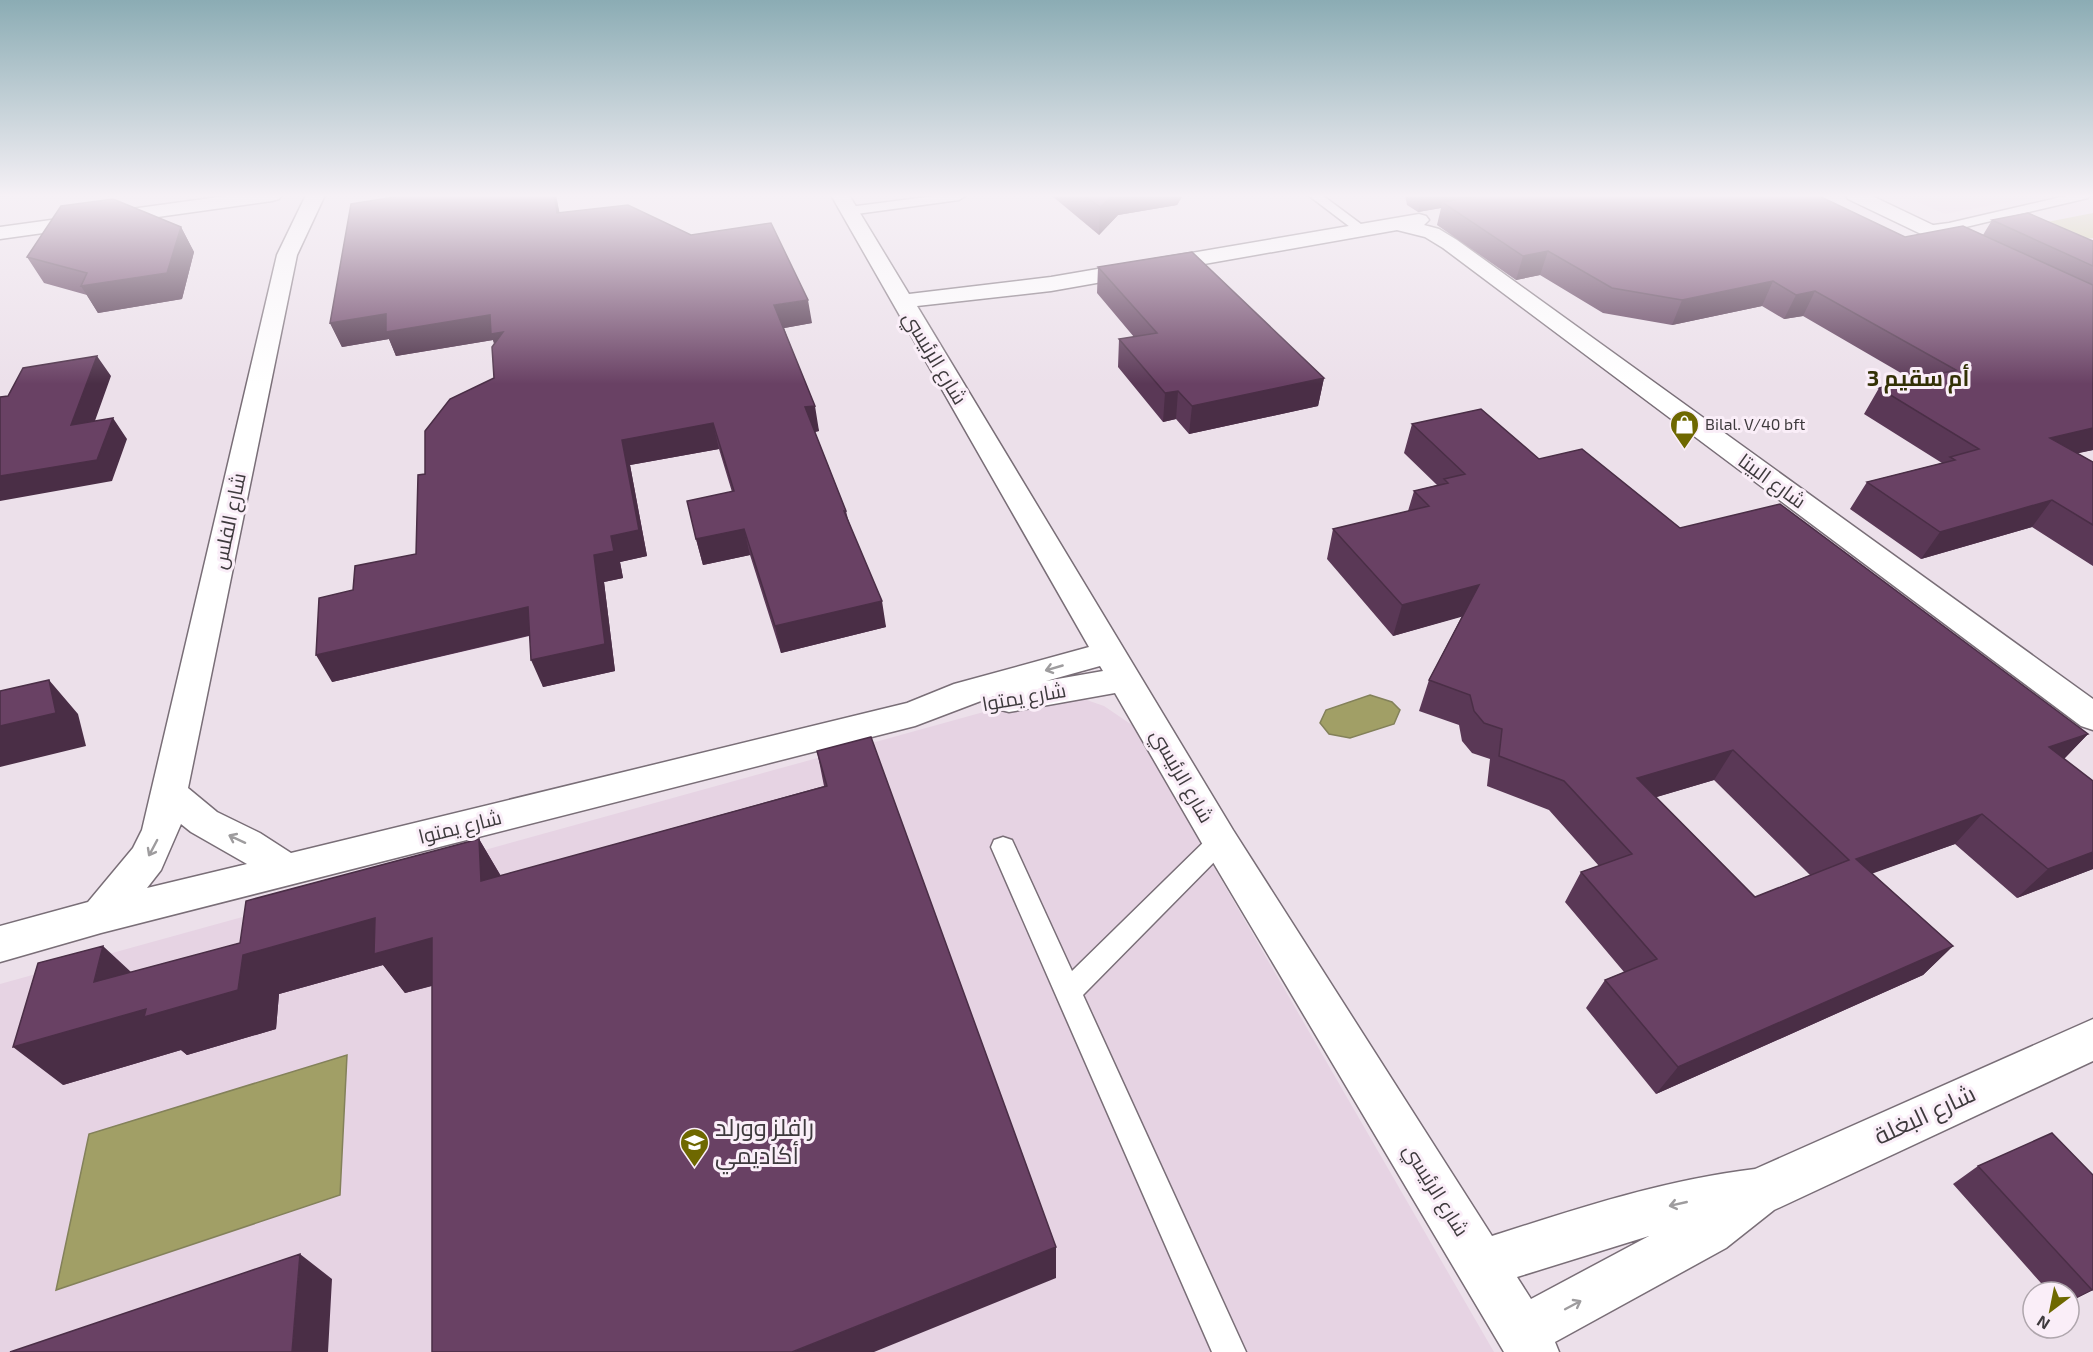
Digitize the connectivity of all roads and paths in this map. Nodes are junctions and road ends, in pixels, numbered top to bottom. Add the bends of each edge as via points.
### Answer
1 (287, 258) edge
2 (876, 258) edge
3 (1201, 258) edge
4 (1488, 258) edge
5 (906, 309) junction
6 (1118, 666) junction
7 (2093, 717) edge
8 (171, 793) junction
9 (1220, 841) junction
10 (1003, 847) dead end
11 (286, 870) junction
12 (101, 916) junction
13 (0, 944) edge
14 (1068, 992) junction
15 (2093, 1039) edge
16 (1757, 1193) junction
17 (1481, 1264) junction
18 (1527, 1342) edge
19 (1229, 1352) edge

1 - 8 street, شارع الفلس
2 - 5 street, شارع الرئيسي
3 - 5 street via 1051,284 1023,293
4 - 7 street, شارع البيتا
5 - 6 street, شارع الرئيسي
6 - 9 street, شارع الرئيسي
6 - 11 street, شارع يمتوا via 969,707 922,711
11 -> 8 street via 248,844 204,822
8 -> 12 street, شارع الفلس via 155,844
9 - 14 lane
9 - 17 street, شارع الرئيسي
10 - 14 lane
11 - 12 street, شارع يمتوا
12 - 13 street, شارع يمتوا
14 - 19 lane
15 - 16 street, شارع البغلة
16 -> 17 street, شارع البغلة via 1679,1203
18 -> 16 street, شارع البغلة via 1710,1231
17 - 18 street, شارع الرئيسي

